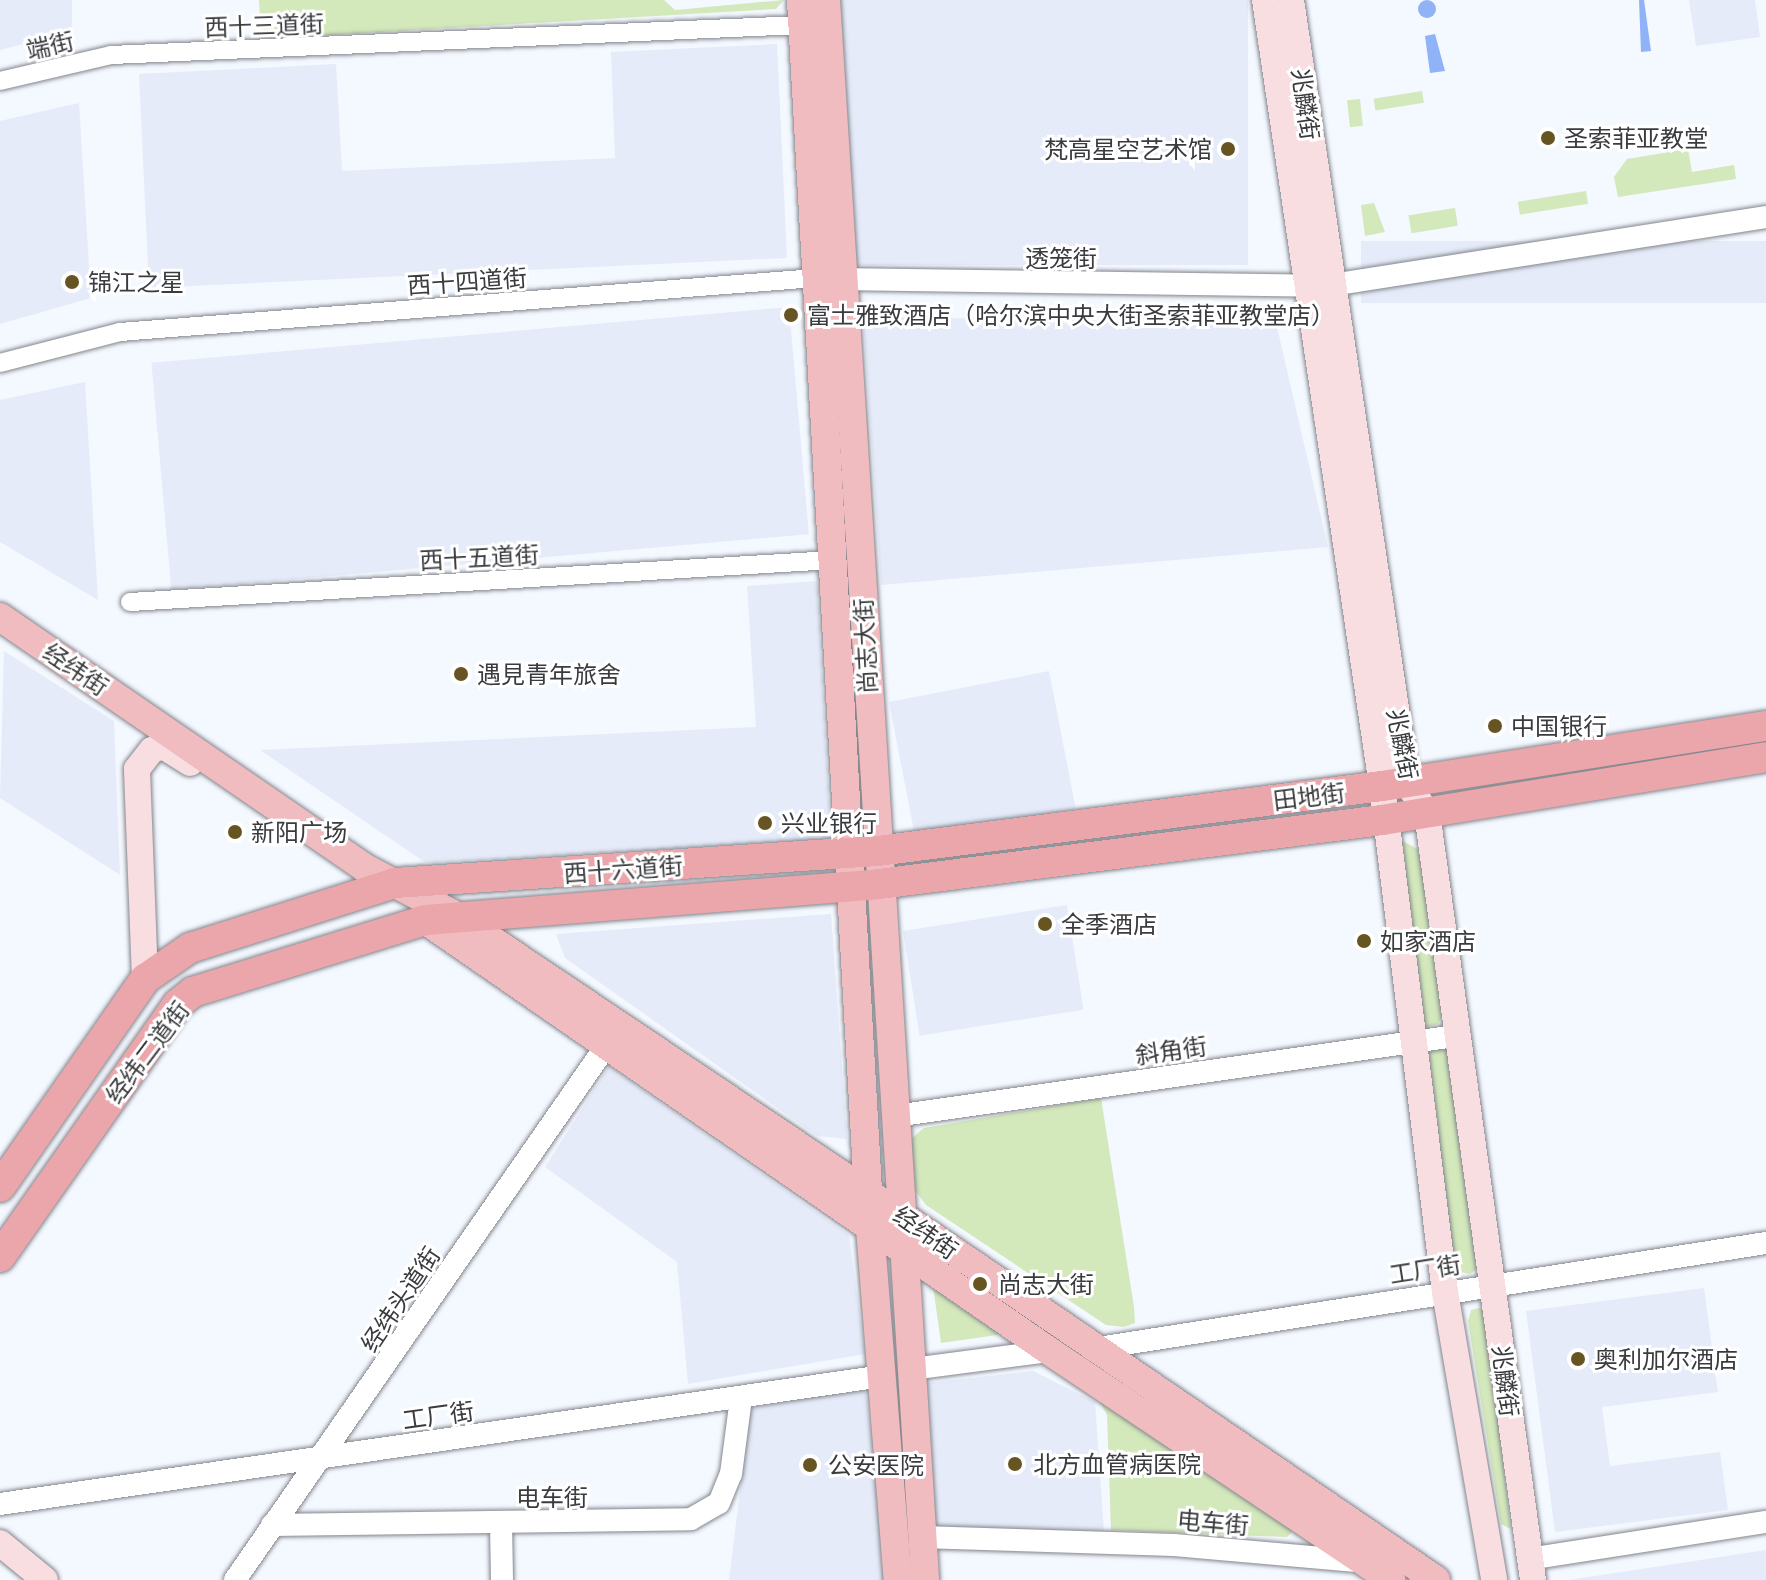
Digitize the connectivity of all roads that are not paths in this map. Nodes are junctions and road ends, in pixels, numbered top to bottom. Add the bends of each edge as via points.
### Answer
1 (826, 0) edge
2 (1265, 0) edge
3 (1291, 0) edge
4 (801, 13) edge
5 (111, 55) joint
6 (0, 81) edge
7 (1766, 217) edge
8 (830, 279) junction
9 (1319, 285) junction
10 (0, 363) edge
11 (832, 560) junction
12 (130, 602) dead end
13 (0, 618) edge
14 (1766, 726) edge
15 (1766, 757) edge
16 (1394, 784) junction
17 (1427, 813) junction
18 (1382, 820) junction
19 (864, 853) junction
20 (365, 868) junction
21 (395, 883) junction
22 (866, 885) junction
23 (439, 917) junction
24 (145, 979) junction
25 (1455, 1036) junction
26 (1411, 1041) junction
27 (606, 1046) junction
28 (895, 1116) junction
29 (0, 1187) edge
30 (870, 1194) junction
31 (903, 1216) junction
32 (870, 1228) junction
33 (1766, 1243) edge
34 (901, 1249) junction
35 (0, 1257) edge
36 (1494, 1285) junction
37 (1445, 1292) junction
38 (1092, 1349) junction
39 (1049, 1351) junction
40 (912, 1369) junction
41 (883, 1376) junction
42 (741, 1398) junction
43 (323, 1458) junction
44 (0, 1504) edge
45 (1766, 1522) edge
46 (501, 1523) junction
47 (272, 1525) junction
48 (921, 1537) junction
49 (0, 1543) edge
50 (1356, 1561) junction
51 (1531, 1570) edge
52 (45, 1580) edge
53 (235, 1580) edge
54 (502, 1580) edge
55 (898, 1580) edge
56 (925, 1580) edge
57 (1391, 1580) edge
58 (1436, 1580) edge
59 (1494, 1580) edge

1 - 8 main road, 尚志大街
2 - 9 main road, 兆麟街
3 - 9 main road, 兆麟街
4 - 5 street, 西十三道街
4 - 8 main road, 尚志大街
5 - 6 street, 端街
7 - 9 street, 透笼街
8 - 9 street, 透笼街
8 - 10 street, 西十四道街 via 120,332
8 - 11 main road, 尚志大街
8 - 19 main road, 尚志大街
9 - 16 main road, 兆麟街
11 - 12 street, 西十五道街
11 - 19 main road, 尚志大街
13 - 20 main road, 经纬街
14 - 16 highway, 田地街
15 - 17 highway, 田地街
16 - 17 main road, 兆麟街
16 - 18 main road, 兆麟街
16 - 19 highway, 田地街
17 - 18 highway, 田地街
17 - 25 main road, 兆麟街
18 - 22 highway, 田地街
18 - 26 main road, 兆麟街
19 - 21 highway, 西十六道街
19 - 22 main road, 尚志大街
20 - 21 main road, 经纬街
20 - 24 main road via 345,868 163,746 152,750 137,769
21 - 23 main road, 经纬街
21 - 24 highway, 经纬二道街 via 190,948
22 - 23 highway, 西十六道街
22 - 28 main road, 尚志大街
22 - 30 main road, 尚志大街
23 - 27 main road, 经纬街
23 - 30 main road, 经纬街
23 - 35 highway, 经纬二道街 via 193,992 178,1004
24 - 29 highway, 经纬二道街
25 - 26 street, 斜角街
25 - 36 main road, 兆麟街
26 - 28 street, 斜角街
26 - 37 main road, 兆麟街
27 - 32 main road, 经纬街
27 - 43 street, 经纬头道街
28 - 31 main road, 尚志大街
30 - 31 main road, 经纬街
30 - 32 main road, 尚志大街
31 - 34 main road, 尚志大街
31 - 38 main road, 经纬街
32 - 34 main road, 经纬街
32 - 41 main road, 尚志大街
33 - 36 street, 工厂街
34 - 39 main road, 经纬街
34 - 40 main road, 尚志大街
36 - 37 street, 工厂街
36 - 51 main road, 兆麟街
37 - 38 street, 工厂街
37 - 59 main road, 兆麟街
38 - 58 main road, 经纬街
39 - 40 street
39 - 50 main road, 经纬街
40 - 48 main road, 尚志大街
41 - 42 street, 工厂街
41 - 55 main road, 尚志大街
42 - 43 street, 工厂街
42 - 46 street, 电车街 via 731,1474 719,1503 691,1519
43 - 44 street, 工厂街
43 - 47 street, 经纬头道街
45 - 51 street
46 - 47 street, 电车街
46 - 54 street
47 - 53 street, 经纬头道街
48 - 50 street, 电车街 via 1174,1545
48 - 56 main road, 尚志大街
49 - 52 main road
50 - 57 main road, 经纬街

